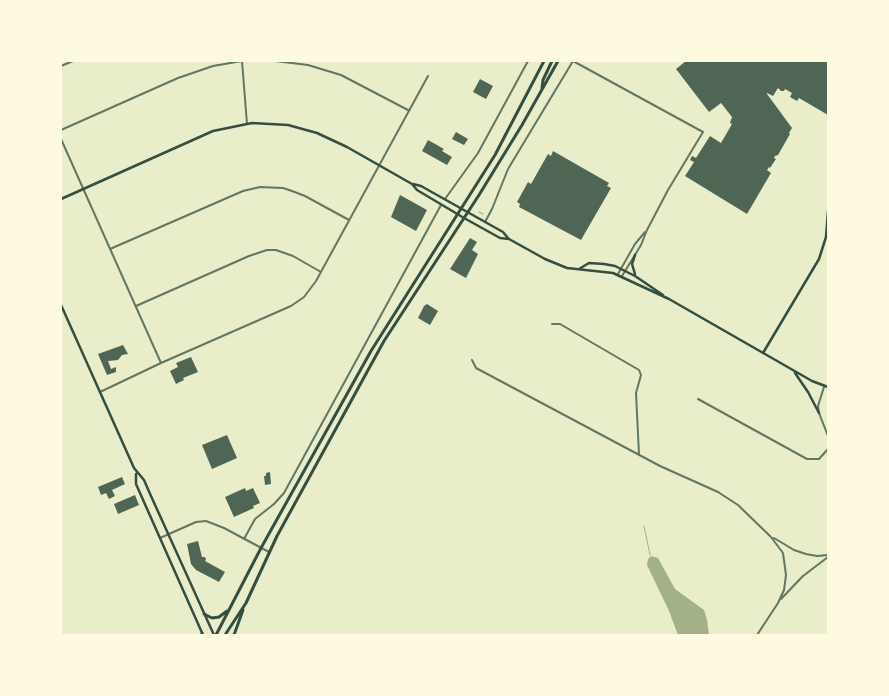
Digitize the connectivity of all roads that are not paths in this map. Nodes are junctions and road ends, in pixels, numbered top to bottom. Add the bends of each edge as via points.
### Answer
1 (73, 61) edge
2 (242, 61) edge
3 (274, 61) edge
4 (528, 61) edge
5 (544, 61) edge
6 (552, 61) edge
7 (558, 61) edge
8 (573, 61) edge
9 (293, 62) edge
10 (61, 66) edge
11 (428, 76) dead end
12 (542, 92) junction
13 (408, 110) junction
14 (247, 124) junction
15 (61, 130) edge
16 (61, 139) edge
17 (379, 165) junction
18 (412, 184) junction
19 (83, 188) junction
20 (61, 199) edge
21 (445, 199) junction
22 (441, 204) junction
23 (461, 208) junction
24 (828, 211) edge
25 (468, 212) junction
26 (458, 214) junction
27 (464, 218) junction
28 (349, 220) junction
29 (485, 222) junction
30 (647, 230) junction
31 (509, 239) junction
32 (110, 249) junction
33 (635, 255) junction
34 (621, 268) junction
35 (579, 269) junction
36 (625, 270) junction
37 (321, 272) junction
38 (618, 274) junction
39 (622, 276) junction
40 (635, 276) junction
41 (669, 299) junction
42 (61, 305) edge
43 (136, 306) junction
44 (552, 324) dead end
45 (763, 353) junction
46 (472, 360) dead end
47 (161, 363) junction
48 (794, 371) junction
49 (826, 387) edge
50 (100, 392) junction
51 (698, 398) dead end
52 (819, 413) junction
53 (828, 436) edge
54 (828, 449) edge
55 (639, 455) junction
56 (136, 473) junction
57 (168, 534) junction
58 (772, 536) junction
59 (160, 538) junction
60 (244, 539) junction
61 (261, 548) junction
62 (269, 552) junction
63 (828, 556) edge
64 (246, 603) junction
65 (778, 603) junction
66 (230, 609) junction
67 (204, 614) junction
68 (202, 634) edge
69 (215, 635) edge
70 (225, 635) edge
71 (234, 635) edge
72 (758, 635) edge

1 - 10 street
2 - 14 street
2 - 15 street via 213,66 178,78
3 - 9 street
4 - 21 street via 478,153
5 - 23 main road via 495,155
6 - 12 main road via 543,80
7 - 12 main road
8 - 29 street via 508,169
8 - 30 street via 703,132
9 - 13 street via 341,75
11 - 13 street
12 - 25 main road
13 - 17 street
14 - 17 main road via 288,125 317,133
14 - 19 main road via 213,131
16 - 19 street
17 - 18 main road
17 - 28 street
18 - 21 main road
18 - 22 main road
19 - 20 main road
19 - 32 street
21 - 23 main road
22 - 26 main road
22 - 60 street via 284,493 255,519
23 - 25 main road
23 - 26 main road
24 - 45 main road via 825,242 819,259
25 - 27 main road
25 - 29 main road
26 - 27 main road
26 - 61 main road via 371,351
27 - 31 main road via 500,238
27 - 62 main road via 384,341
28 - 32 street via 305,196 283,188 260,187 243,191
28 - 37 street
29 - 31 main road
30 - 33 street
30 - 34 street
31 - 35 main road via 553,263
32 - 43 street
33 - 36 street
33 - 40 main road via 632,264
34 - 35 main road via 590,263
34 - 36 main road
34 - 38 street
35 - 38 main road
36 - 39 street
36 - 40 main road
37 - 43 street via 293,256 267,250
37 - 47 street via 308,294 294,305
38 - 39 main road
39 - 41 main road
40 - 41 main road
41 - 45 main road
42 - 50 main road
43 - 47 street
44 - 55 street via 560,324 639,370 641,376 636,393
45 - 48 main road
46 - 55 street via 476,368
47 - 50 street
48 - 49 main road
48 - 52 main road
49 - 52 street via 818,406
50 - 56 main road
51 - 54 street via 807,459 819,458
52 - 53 street
55 - 58 street via 727,497
56 - 57 main road via 144,480
56 - 59 main road via 136,484
57 - 59 street
57 - 60 street via 206,521
57 - 67 main road
58 - 63 street via 798,552
58 - 65 street via 783,553 786,567 784,590
59 - 68 main road
60 - 61 street
61 - 62 street
61 - 66 main road
62 - 64 main road
63 - 65 street via 803,576
64 - 70 main road
64 - 71 main road
65 - 72 street
66 - 67 main road via 219,617
66 - 69 main road
67 - 69 main road

